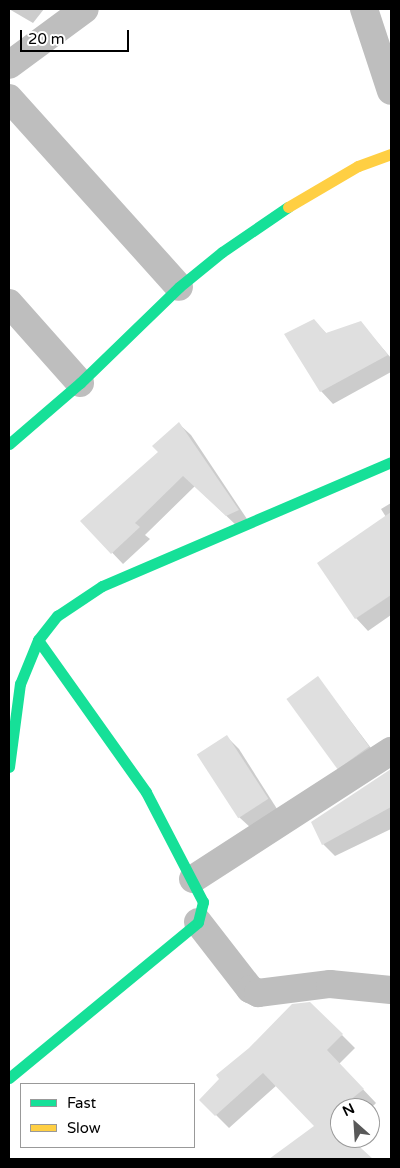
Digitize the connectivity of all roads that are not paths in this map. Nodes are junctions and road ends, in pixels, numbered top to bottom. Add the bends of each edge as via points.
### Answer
1 (85, 9) edge
2 (364, 9) edge
3 (385, 50) edge
4 (9, 66) edge
5 (391, 91) edge
6 (9, 98) edge
7 (391, 154) edge
8 (179, 287) junction
9 (9, 303) edge
10 (80, 383) junction
11 (9, 444) edge
12 (391, 462) edge
13 (38, 640) junction
14 (391, 751) edge
15 (9, 767) edge
16 (193, 879) junction
17 (198, 922) junction
18 (391, 990) edge
19 (9, 1078) edge

1 - 4 street
2 - 3 street
3 - 5 street
6 - 8 street
7 - 8 street via 358,166 311,191 222,252
8 - 10 street
9 - 10 street
10 - 11 street
12 - 13 street via 102,586 57,616
13 - 15 street via 20,684
13 - 16 street via 146,792
14 - 16 street
16 - 17 street via 203,902
17 - 18 street via 250,989 258,993 330,984
17 - 19 street

